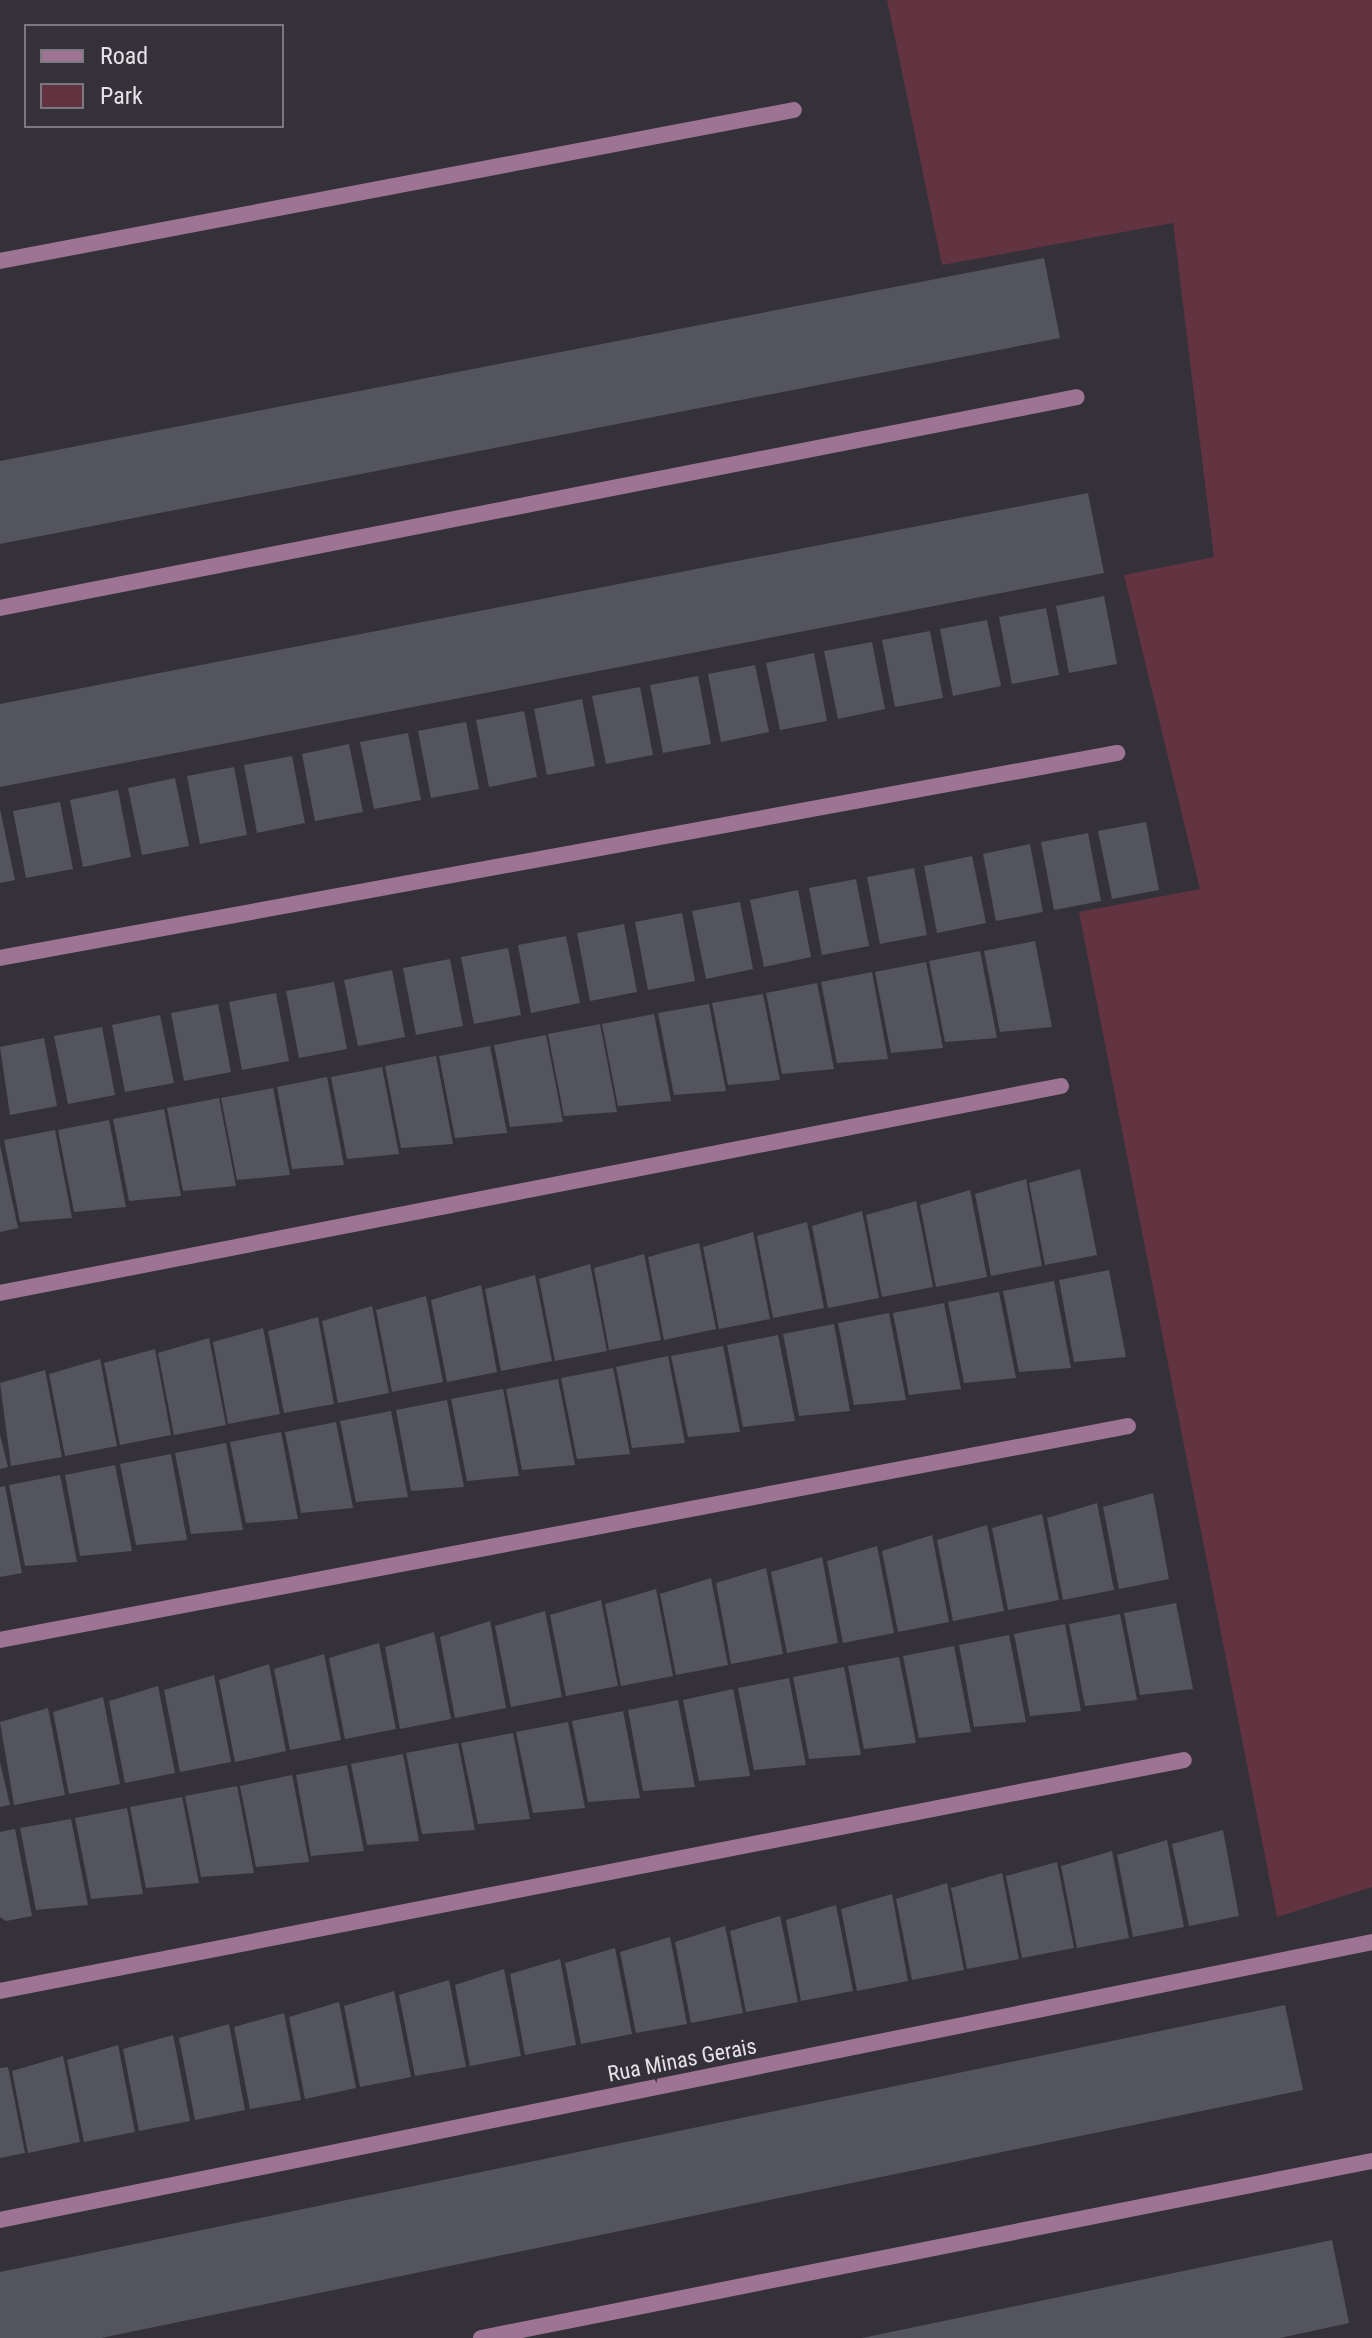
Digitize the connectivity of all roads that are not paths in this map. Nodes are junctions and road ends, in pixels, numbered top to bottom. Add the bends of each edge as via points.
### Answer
1 (794, 110) dead end
2 (0, 261) edge
3 (1077, 397) dead end
4 (0, 608) edge
5 (1117, 753) dead end
6 (0, 958) edge
7 (1061, 1086) dead end
8 (0, 1293) edge
9 (1128, 1426) dead end
10 (0, 1640) edge
11 (1184, 1760) dead end
12 (1372, 1942) edge
13 (0, 1991) edge
14 (1372, 2161) edge
15 (0, 2220) edge
16 (481, 2338) edge

1 - 2 street
3 - 4 street
5 - 6 street
7 - 8 street
9 - 10 street
11 - 13 street
12 - 15 street, Rua Minas Gerais
14 - 16 street

